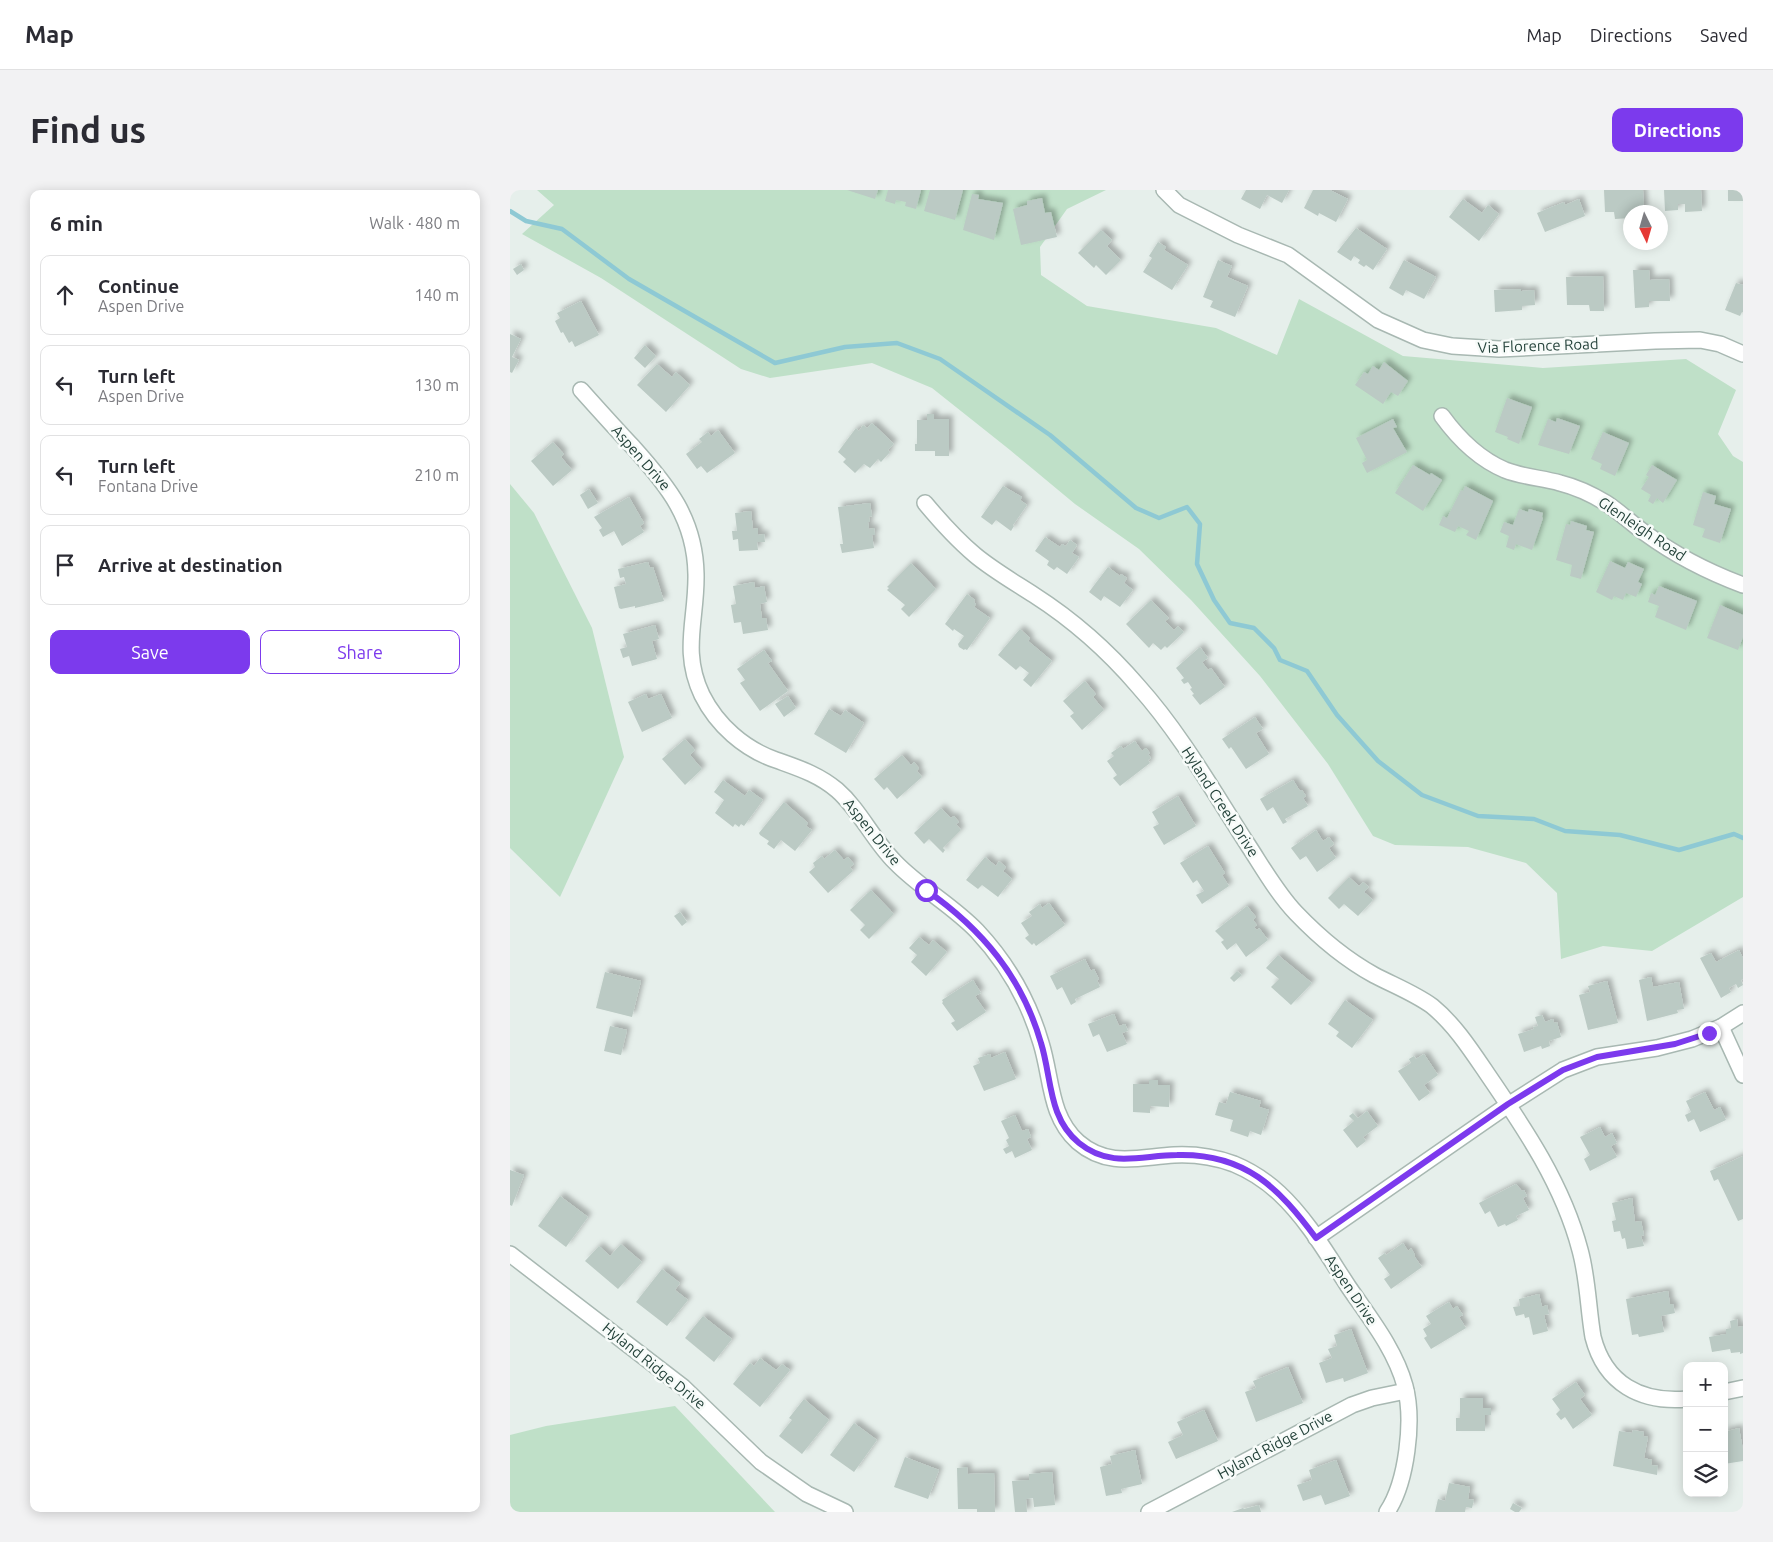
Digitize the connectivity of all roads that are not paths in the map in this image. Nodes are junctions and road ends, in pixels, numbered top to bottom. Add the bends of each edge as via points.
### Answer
1 (1164, 190) edge
2 (1743, 354) edge
3 (581, 390) dead end
4 (1442, 416) dead end
5 (925, 503) dead end
6 (1743, 585) edge
7 (1743, 1013) edge
8 (1721, 1027) junction
9 (1743, 1075) edge
10 (1508, 1104) junction
11 (1316, 1238) junction
12 (510, 1254) edge
13 (1743, 1388) edge
14 (1406, 1391) junction
15 (1728, 1391) edge
16 (1683, 1399) edge
17 (846, 1512) edge
18 (1149, 1512) edge
19 (1387, 1512) edge

1 - 2 street, Via Florence Road via 1187,209 1238,235 1288,255 1378,320 1423,340 1452,346 1499,349 1700,340
3 - 11 street, Aspen Drive via 656,473 673,496 689,530 696,569 690,643 692,662 699,688 711,710 747,746 763,755 808,770 836,788 892,860 961,916 990,946 1026,1002 1042,1044 1053,1103 1068,1131 1091,1151 1113,1158 1134,1160 1177,1154 1196,1155 1240,1166 1281,1195
4 - 6 street, Glenleigh Road via 1456,435 1481,457 1504,470 1584,492 1606,503 1672,552
5 - 10 street, Hyland Creek Drive via 975,555 1053,608 1118,664 1170,725 1266,874 1293,910 1357,964 1417,996 1443,1016 1456,1029
7 - 8 street
8 - 9 street
8 - 10 street via 1675,1044 1580,1063 1550,1077
10 - 11 street
10 - 16 street, Hyland Creek Drive via 1546,1163 1572,1222 1586,1278 1593,1338 1603,1362 1612,1374 1635,1392 1669,1401
11 - 14 street, Aspen Drive via 1390,1349
12 - 17 street, Hyland Ridge Drive via 683,1386 761,1462 807,1494
13 - 15 street
14 - 18 street, Hyland Ridge Drive via 1352,1405
14 - 19 street, Aspen Drive via 1410,1431 1398,1491

